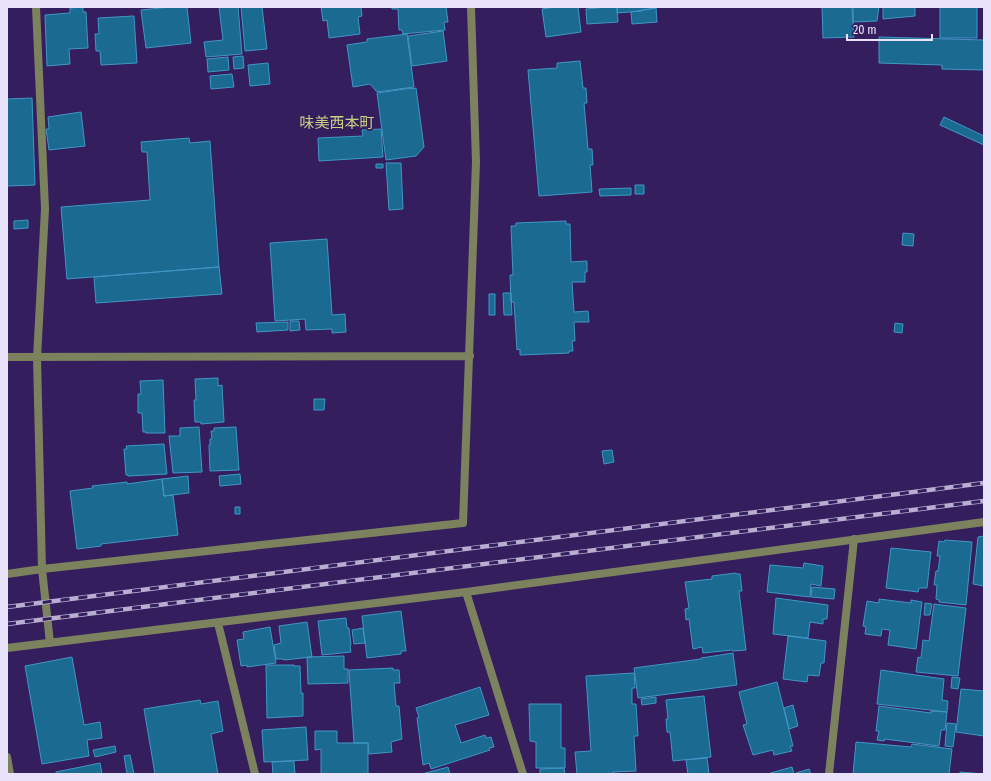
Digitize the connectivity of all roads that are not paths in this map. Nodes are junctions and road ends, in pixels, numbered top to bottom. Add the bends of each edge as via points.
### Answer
1 (36, 7) edge
2 (471, 7) edge
3 (470, 356) junction
4 (7, 357) edge
5 (37, 358) junction
6 (984, 522) edge
7 (854, 539) junction
8 (42, 568) junction
9 (7, 574) edge
10 (466, 592) junction
11 (218, 623) junction
12 (50, 643) junction
13 (7, 648) edge
14 (7, 757) edge
15 (10, 774) edge
16 (255, 774) edge
17 (523, 774) edge
18 (828, 774) edge

1 - 5 street via 45,209
2 - 3 street via 476,162
3 - 5 street
3 - 8 street via 463,523
4 - 5 street
5 - 8 street
6 - 7 street
7 - 10 street
7 - 18 street
8 - 9 street
8 - 12 street
10 - 11 street
10 - 17 street
11 - 12 street
11 - 16 street
12 - 13 street
14 - 15 street

